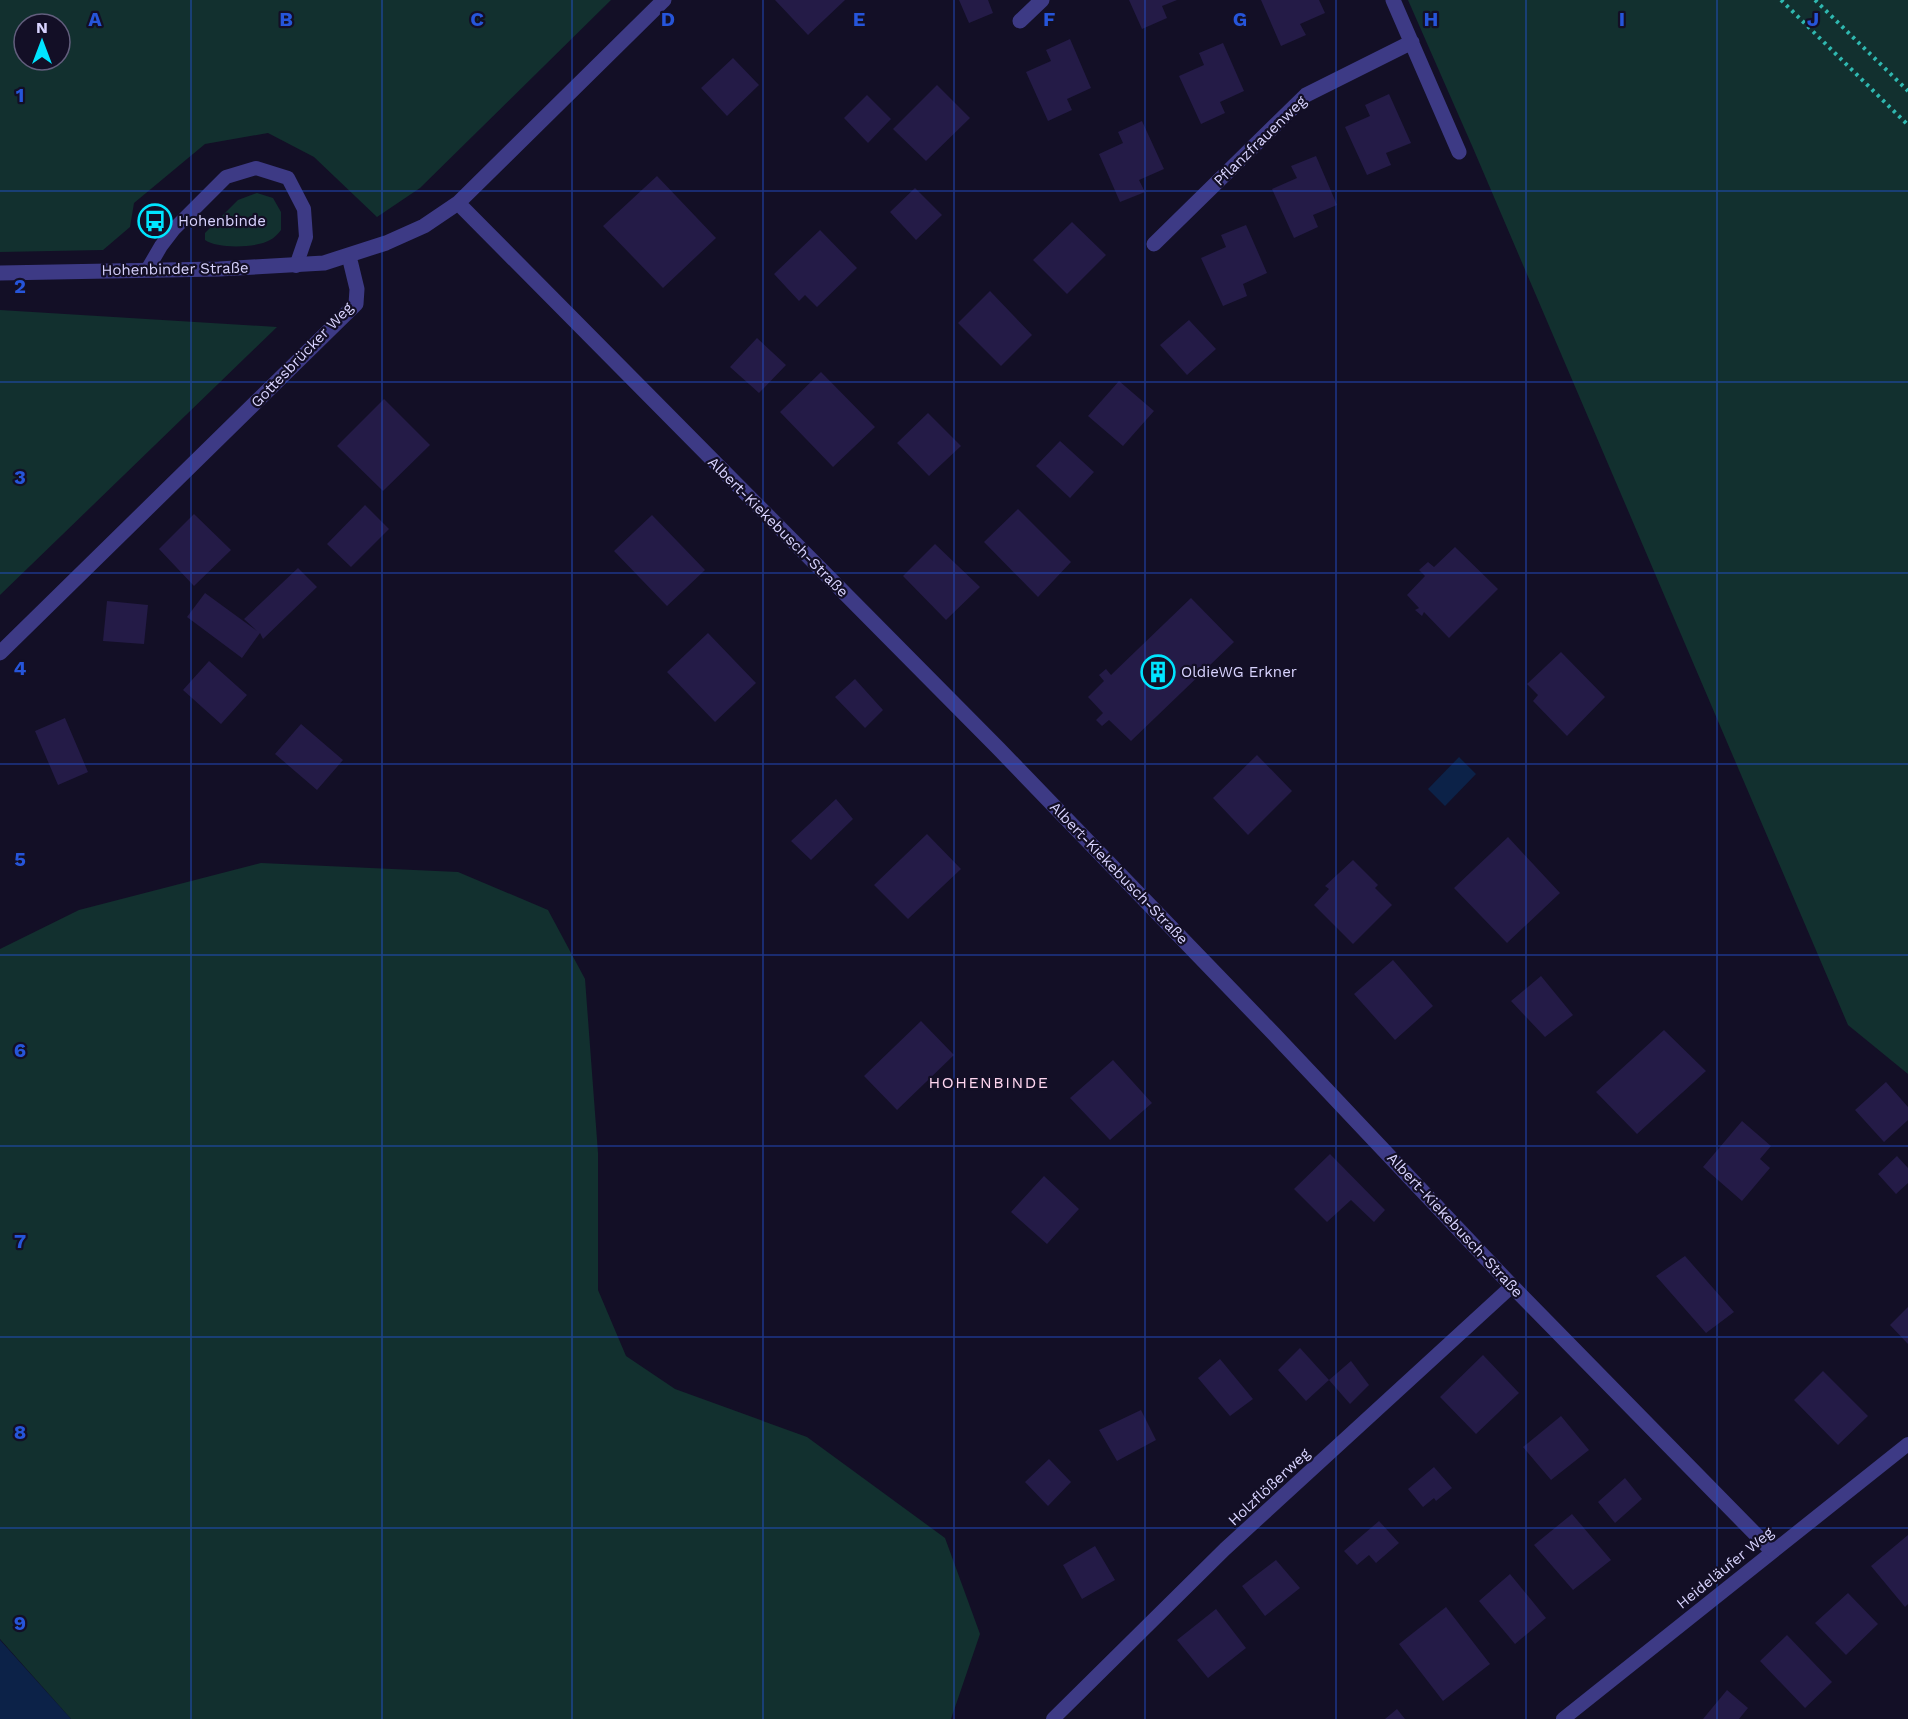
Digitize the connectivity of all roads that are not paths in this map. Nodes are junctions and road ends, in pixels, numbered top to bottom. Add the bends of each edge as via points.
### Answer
1 (664, 0) edge
2 (1042, 0) edge
3 (1393, 0) edge
4 (1020, 21) dead end
5 (1412, 42) junction
6 (1460, 152) dead end
7 (458, 203) junction
8 (1154, 244) dead end
9 (349, 256) junction
10 (296, 266) junction
11 (147, 270) junction
12 (0, 273) edge
13 (0, 653) edge
14 (1512, 1286) junction
15 (1908, 1444) edge
16 (1772, 1551) junction
17 (1053, 1719) edge
18 (1563, 1719) edge

1 - 7 street
2 - 4 street
3 - 5 street
5 - 6 street
5 - 8 street, Pflanzfrauenweg via 1306,95
7 - 9 street via 424,226
7 - 14 street, Albert-Kiekebusch-Straße via 1008,758
9 - 10 street, Hohenbinder Straße
9 - 13 street, Gottesbrücker Weg via 357,289 356,304
10 - 11 street, Hohenbinder Straße
10 - 11 lane via 306,237 304,209 288,178 256,168 226,177 174,229
11 - 12 street, Hohenbinder Straße
14 - 16 street, Albert-Kiekebusch-Straße
14 - 17 lane, Holzflößerweg via 1225,1549
15 - 16 lane, Heideläufer Weg
16 - 18 lane, Heideläufer Weg

